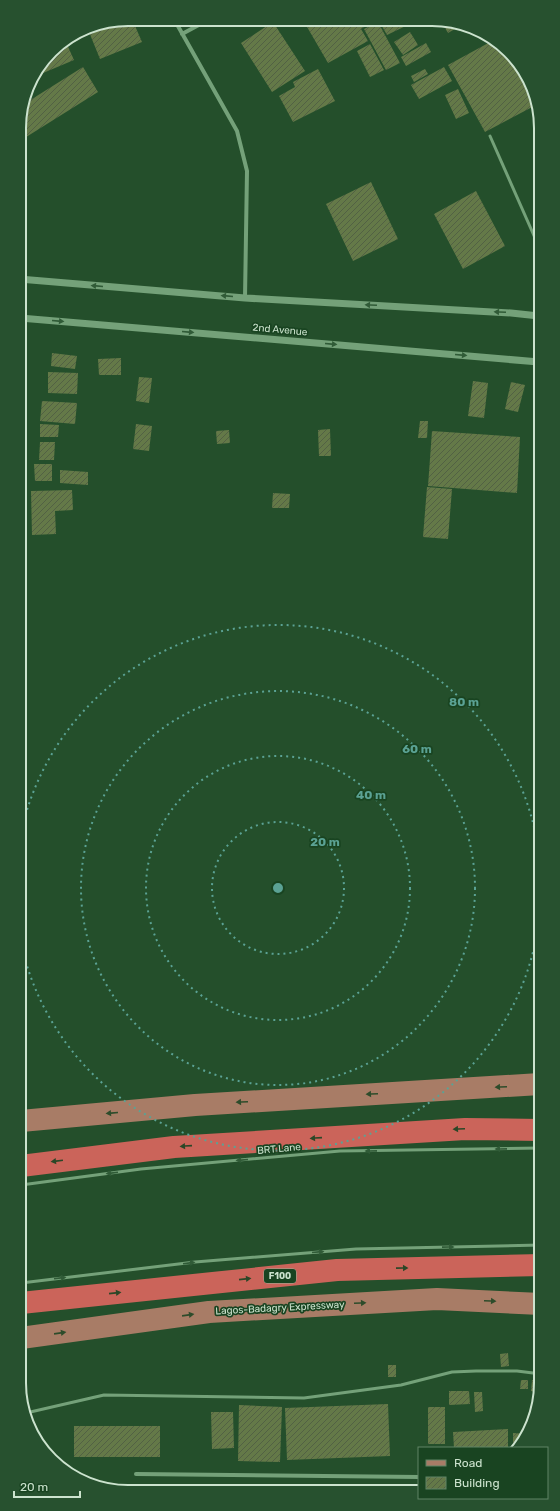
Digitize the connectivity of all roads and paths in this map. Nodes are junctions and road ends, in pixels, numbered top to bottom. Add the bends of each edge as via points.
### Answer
1 (178, 26) edge
2 (197, 26) edge
3 (182, 34) junction
4 (490, 136) dead end
5 (534, 236) edge
6 (26, 280) edge
7 (245, 298) junction
8 (534, 315) edge
9 (26, 319) edge
10 (534, 362) edge
11 (534, 1084) edge
12 (26, 1122) edge
13 (534, 1130) edge
14 (534, 1148) edge
15 (26, 1165) edge
16 (26, 1184) edge
17 (534, 1246) edge
18 (534, 1265) edge
19 (26, 1282) edge
20 (26, 1302) edge
21 (534, 1304) edge
22 (26, 1337) edge
23 (534, 1373) edge
24 (30, 1413) edge
25 (136, 1474) dead end
26 (418, 1477) edge

1 - 3 street
2 - 3 street
3 - 7 street via 237,132 247,171
4 - 5 lane
7 -> 6 street
8 -> 7 street
9 -> 10 street, 2nd Avenue
11 -> 12 main road via 195,1105
13 -> 15 highway via 465,1129 174,1147
14 -> 16 lane, BRT Lane via 340,1151 141,1169
19 -> 17 lane via 195,1262 356,1249
20 -> 18 highway, F100 via 337,1270
22 -> 21 main road, Lagos-Badagry Expressway via 209,1312 437,1298
23 - 24 lane via 476,1370 452,1372 401,1385 304,1398 104,1395
25 - 26 street

